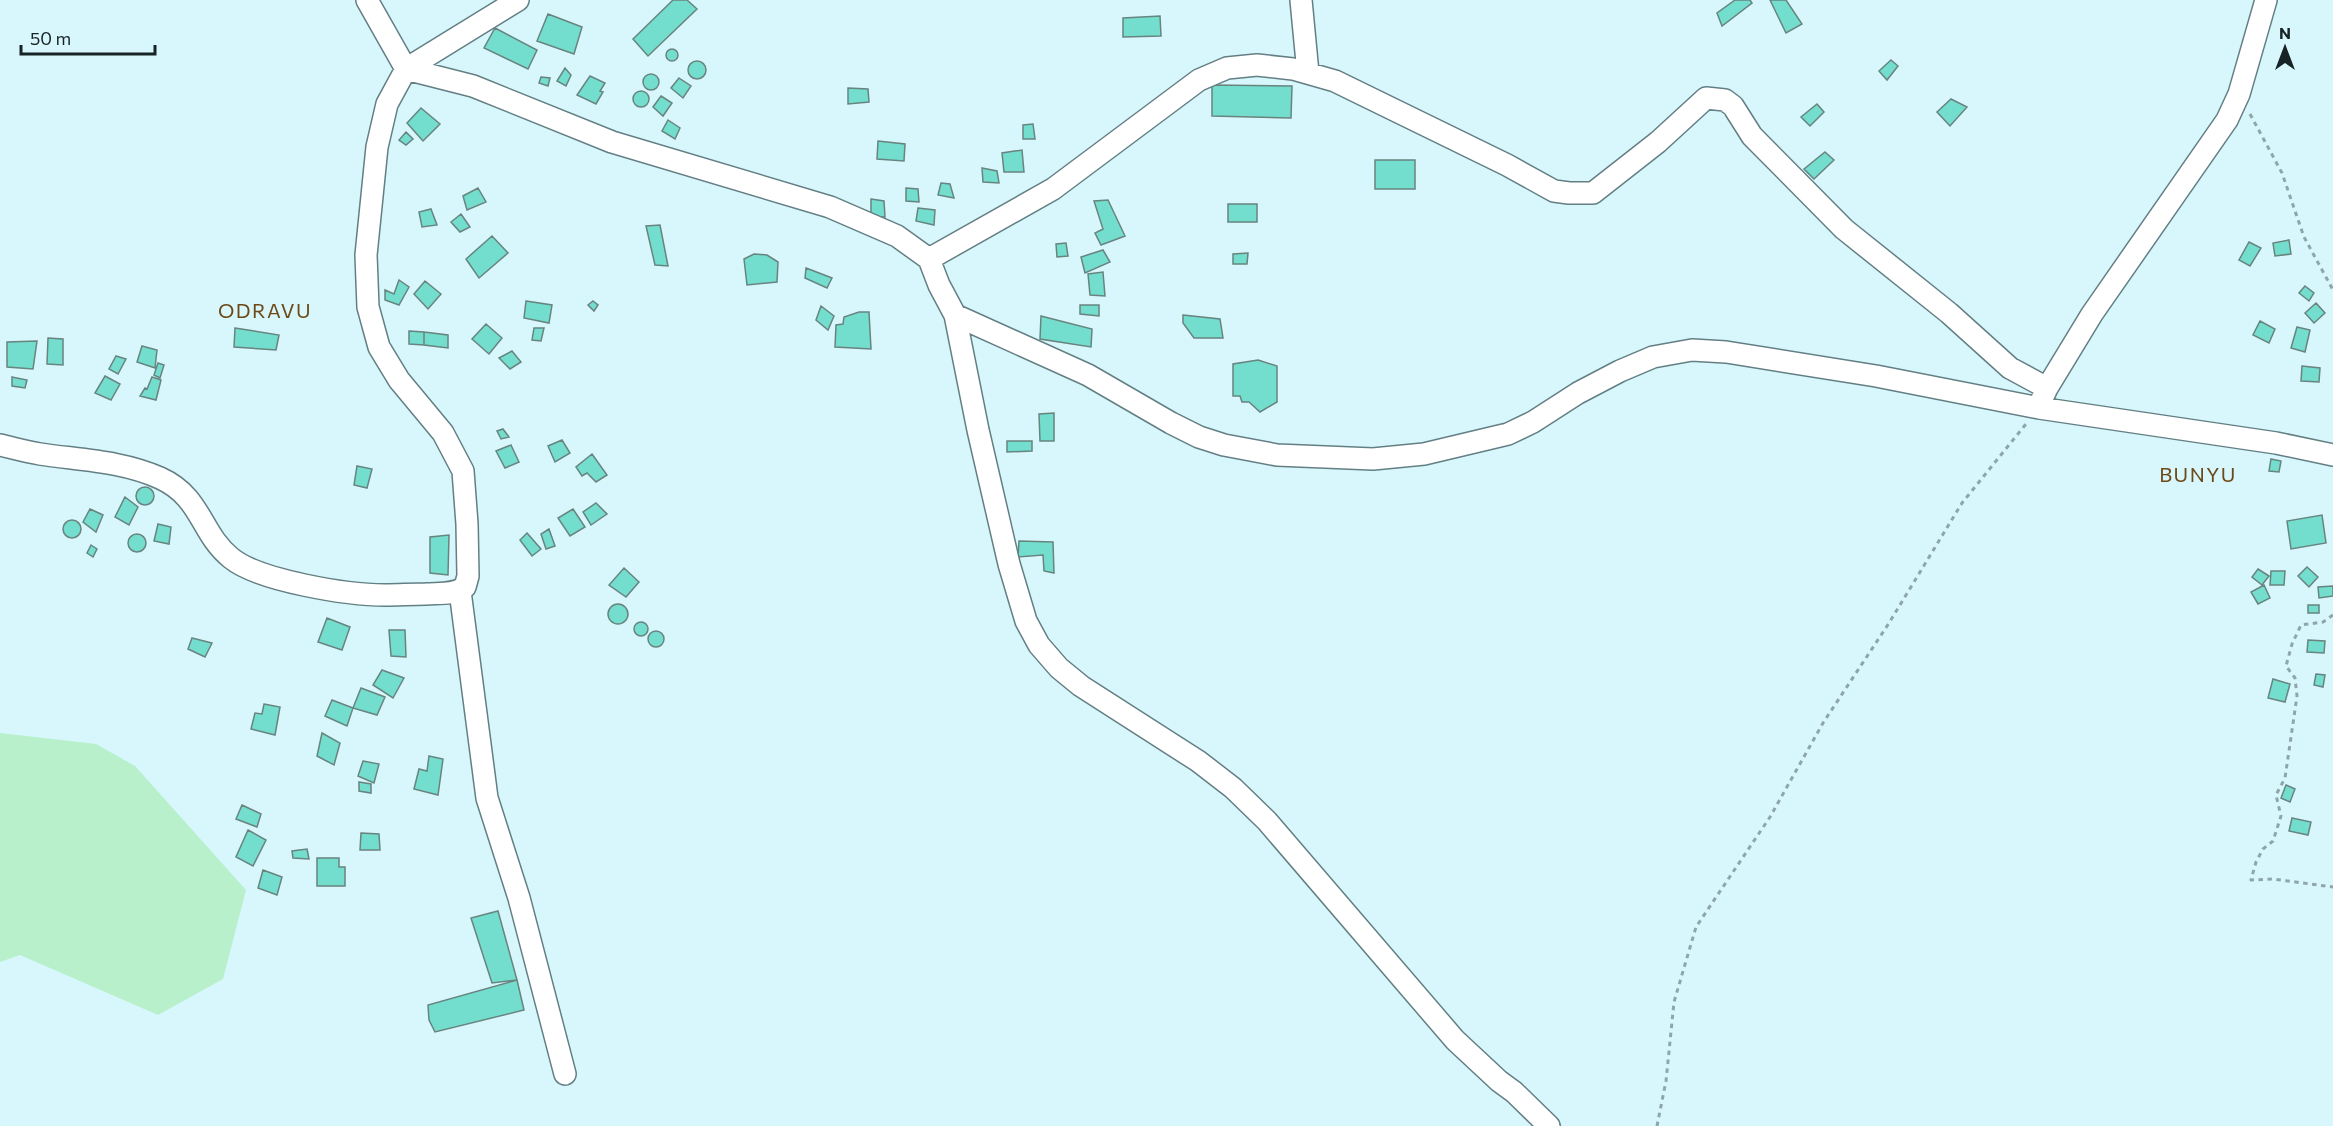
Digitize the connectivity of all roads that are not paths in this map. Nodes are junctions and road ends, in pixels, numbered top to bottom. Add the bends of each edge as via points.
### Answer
1 (367, 0) edge
2 (518, 0) edge
3 (1301, 0) edge
4 (2266, 0) edge
5 (406, 69) junction
6 (1308, 73) junction
7 (929, 259) junction
8 (956, 315) junction
9 (2047, 388) junction
10 (2039, 408) junction
11 (0, 445) edge
12 (2333, 454) edge
13 (460, 591) junction
14 (564, 1074) dead end
15 (1549, 1126) edge

1 - 5 street
2 - 5 street
3 - 6 street
4 - 9 street via 2239,93 2227,120 2092,314
5 - 7 street via 473,86 612,142 830,207 897,236
5 - 13 street via 387,104 377,147 366,255 368,307 379,347 399,380 443,433 463,471 468,576
6 - 7 street via 1257,65 1227,68 1199,80 1053,189
6 - 9 street via 1335,81 1554,191 1569,193 1593,193 1706,98 1725,100 1752,136 1844,229 1949,313 2010,368
7 - 8 street
8 - 10 street via 1088,375 1199,437 1277,455 1373,459 1424,454 1508,434 1620,371 1653,357 1692,350 1876,376
8 - 15 street via 1009,564 1026,621 1039,645 1081,686 1233,788 1267,821 1455,1040
9 - 10 street
10 - 12 street
11 - 13 street via 159,477 191,499 228,555 253,570 350,592 384,595
13 - 14 street via 487,798 519,898

